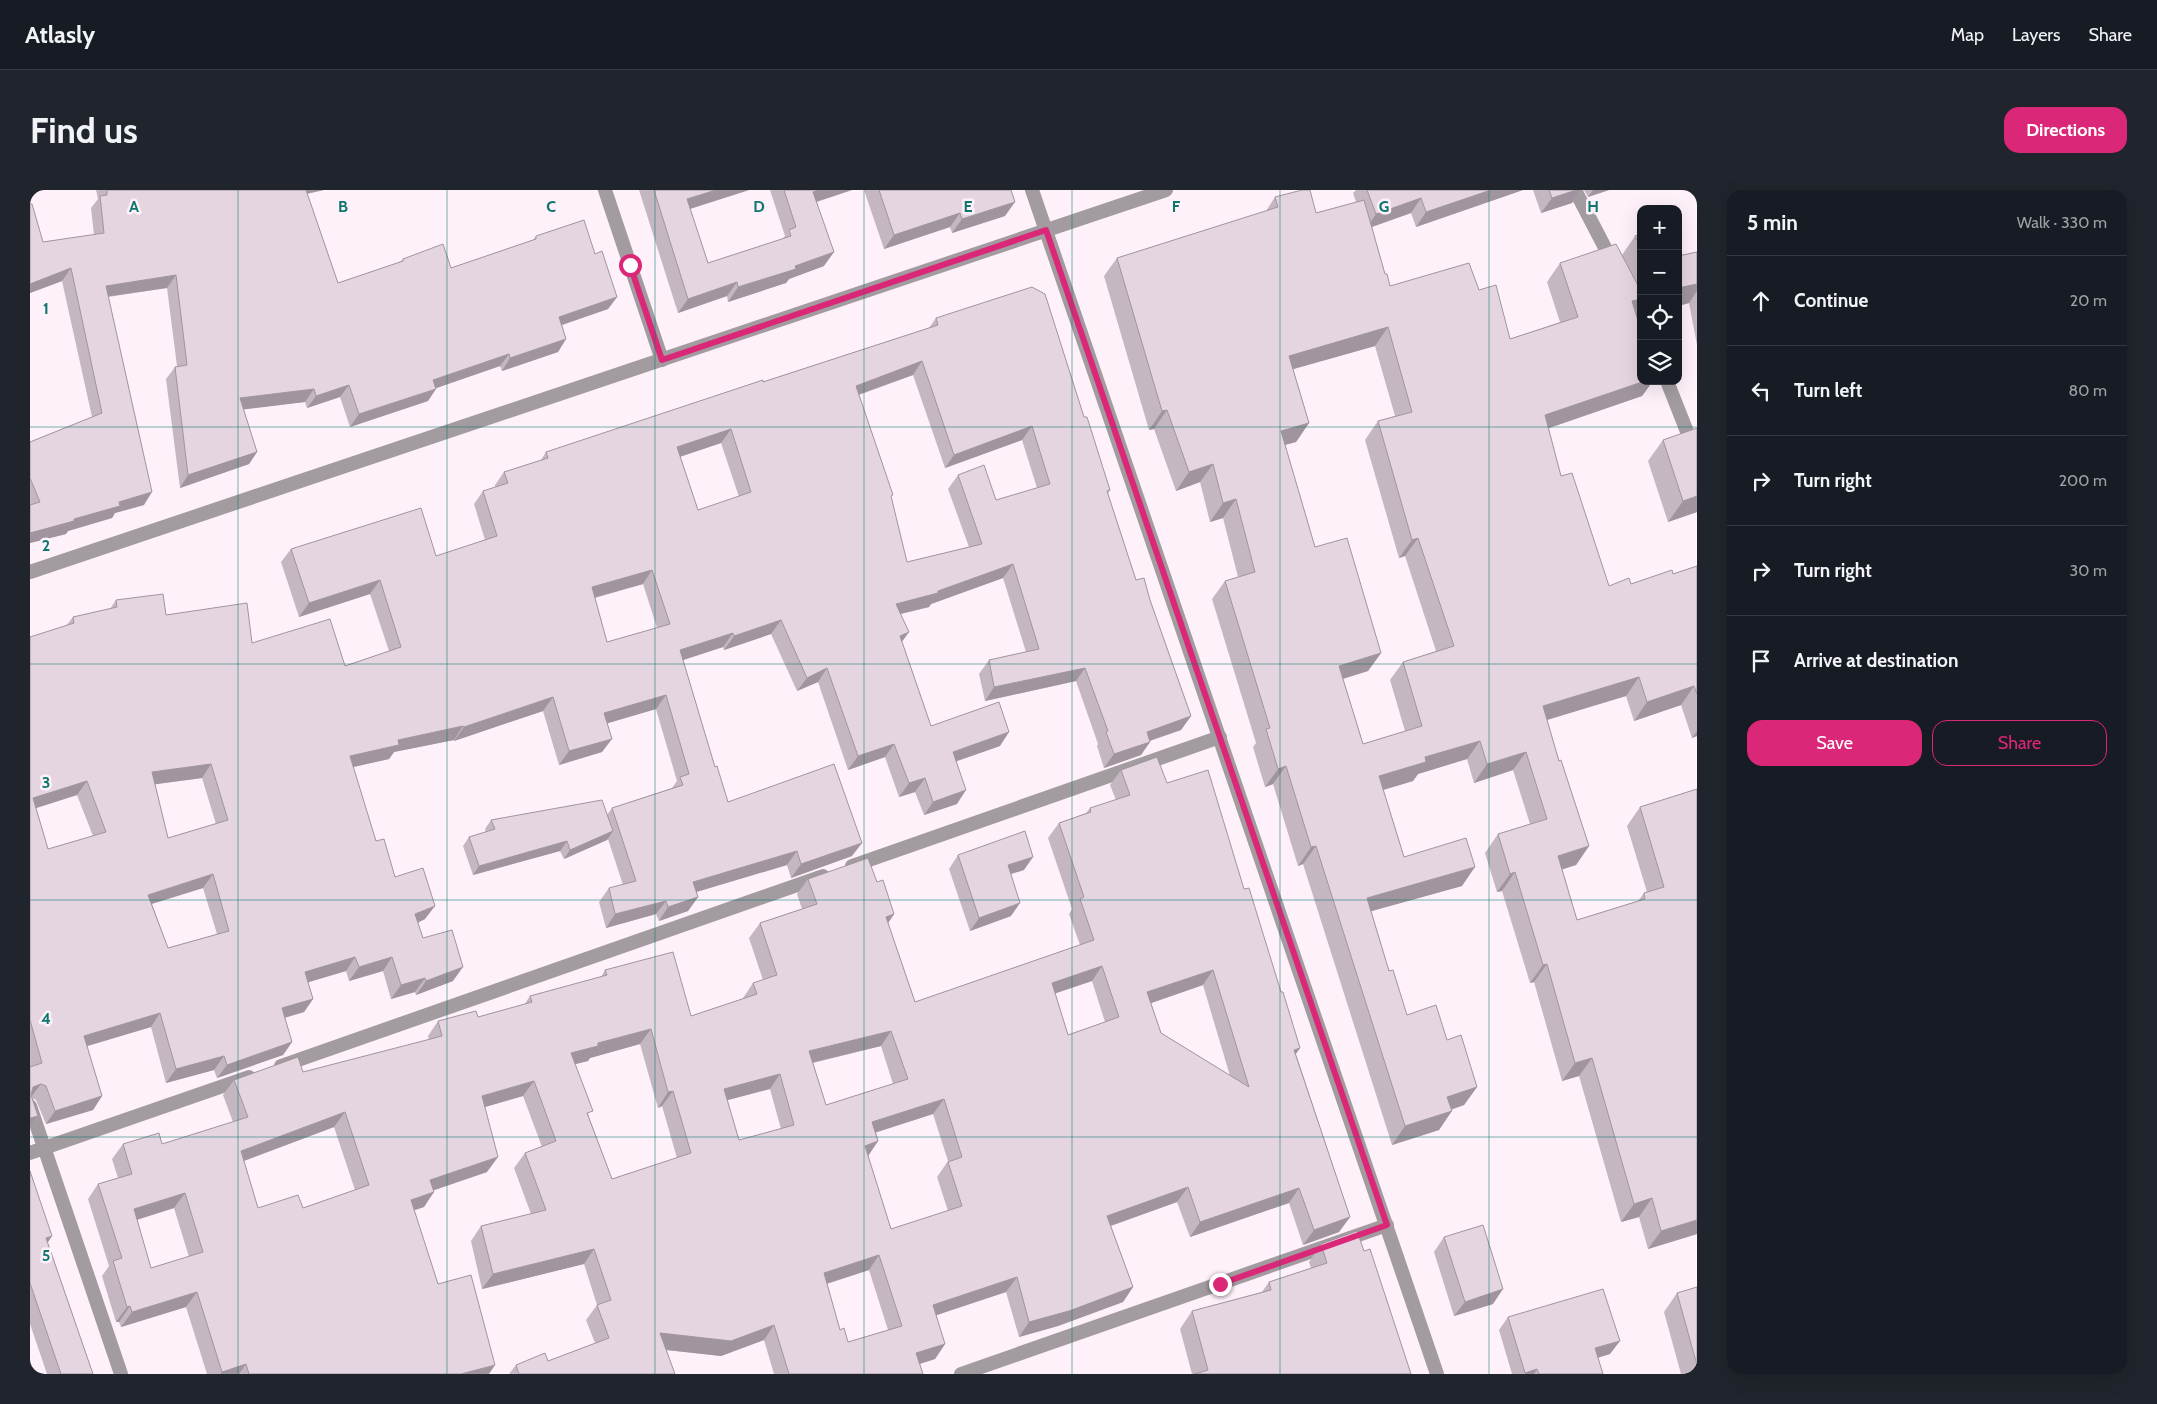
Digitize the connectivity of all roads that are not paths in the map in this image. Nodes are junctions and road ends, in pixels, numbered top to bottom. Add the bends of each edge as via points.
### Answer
1 (605, 190) edge
2 (1032, 190) edge
3 (1166, 190) edge
4 (1575, 190) edge
5 (1046, 230) junction
6 (1637, 308) edge
7 (662, 360) junction
8 (1669, 385) edge
9 (1697, 457) edge
10 (30, 572) edge
11 (1220, 737) junction
12 (30, 1106) edge
13 (44, 1148) junction
14 (30, 1153) edge
15 (1387, 1225) junction
16 (121, 1374) edge
17 (961, 1374) edge
18 (1437, 1374) edge

1 - 7 street
2 - 5 street
3 - 5 street
4 - 6 street
5 - 7 street
5 - 11 street
7 - 10 street
8 - 9 street
11 - 13 street
11 - 15 street
12 - 13 street
13 - 14 street
13 - 16 street
15 - 17 street
15 - 18 street

